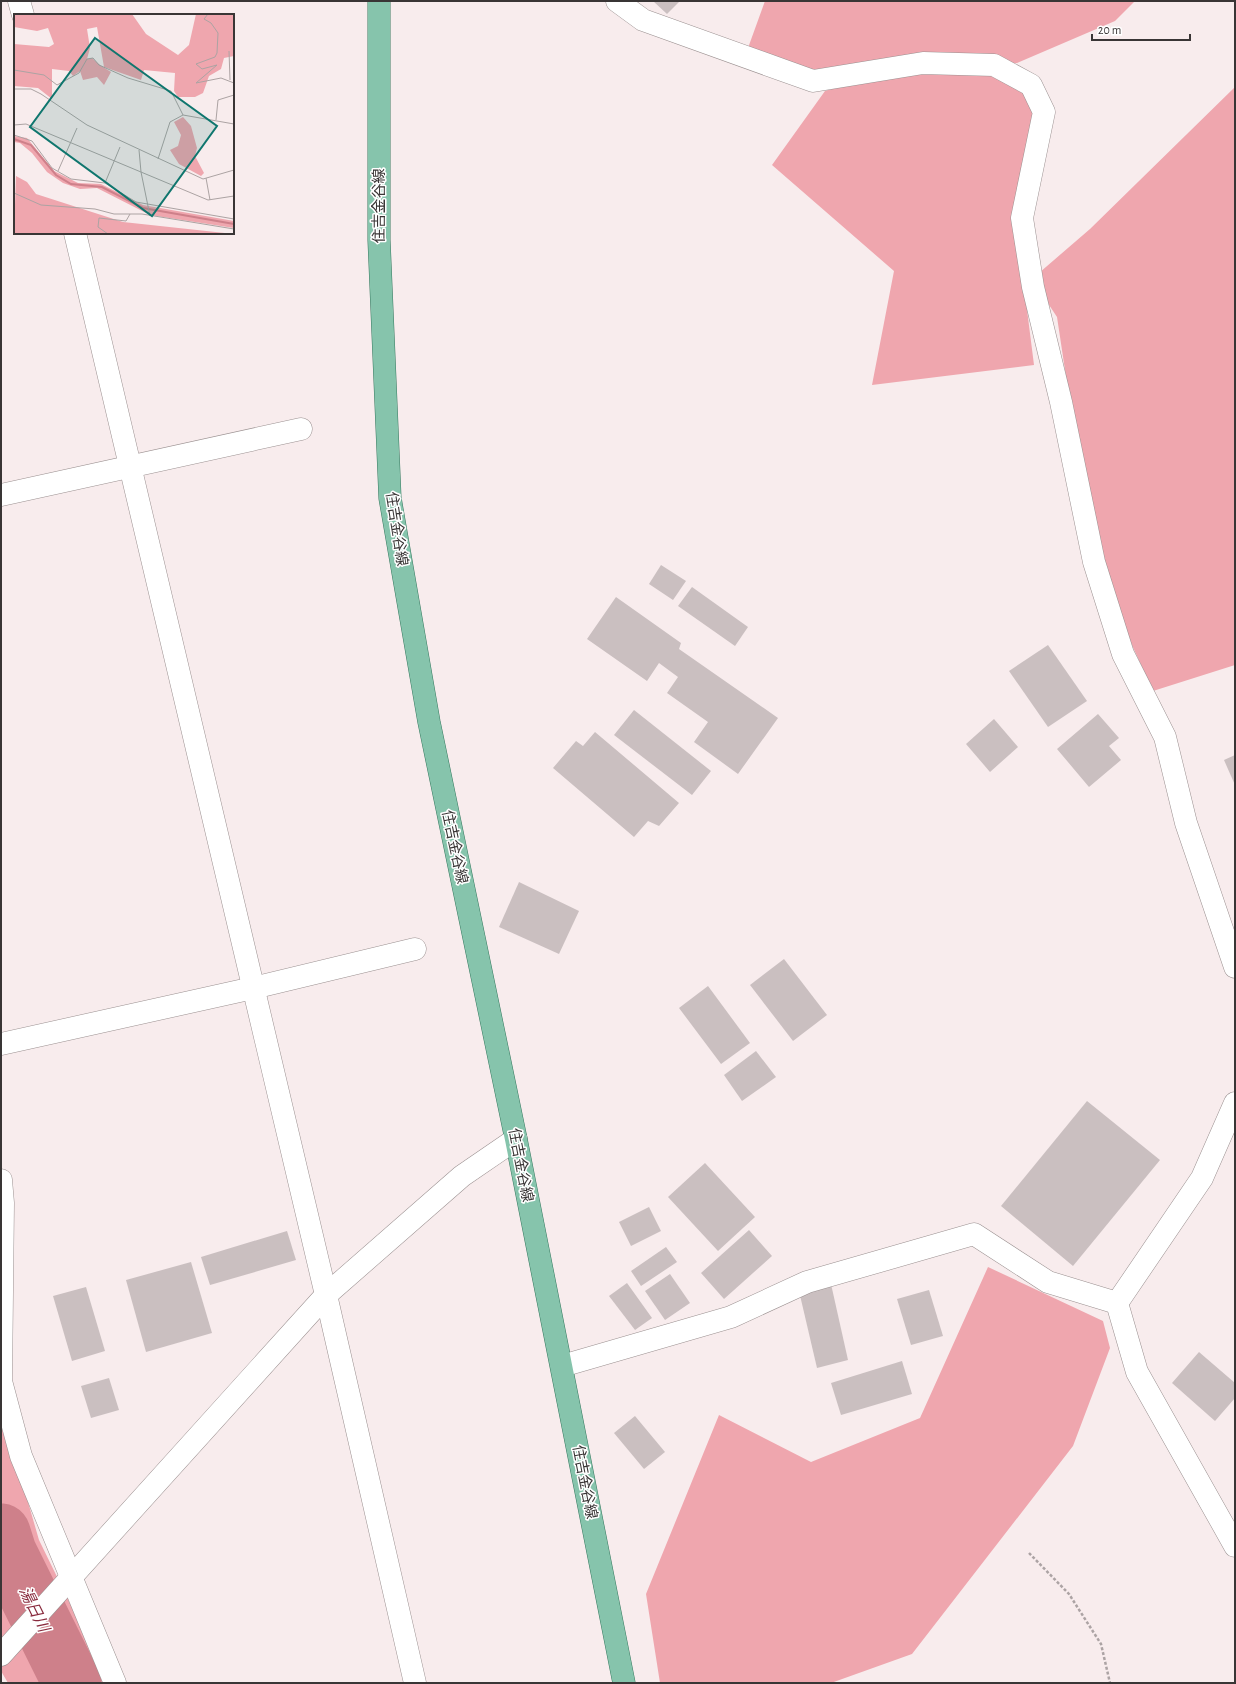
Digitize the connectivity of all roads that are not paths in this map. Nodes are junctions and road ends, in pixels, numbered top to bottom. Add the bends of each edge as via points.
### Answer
1 (20, 1) edge
2 (379, 1) edge
3 (617, 1) edge
4 (23, 14) edge
5 (75, 234) edge
6 (301, 429) dead end
7 (130, 467) junction
8 (1, 495) edge
9 (415, 949) dead end
10 (1235, 968) edge
11 (253, 988) junction
12 (1, 1044) edge
13 (1235, 1103) edge
14 (516, 1139) junction
15 (1, 1180) edge
16 (326, 1295) junction
17 (1117, 1303) junction
18 (562, 1366) junction
19 (1235, 1546) edge
20 (71, 1576) junction
21 (1, 1655) edge
22 (115, 1683) edge
23 (415, 1683) edge
24 (624, 1683) edge

1 - 4 street
2 - 14 main road, 住吉金谷線 via 378,240 390,498 429,722
3 - 10 street via 643,20 813,81 923,63 994,64 1031,84 1044,112 1022,218 1033,287 1061,402 1094,562 1123,654 1165,737 1186,823
5 - 7 street
6 - 7 street
7 - 8 street
7 - 11 street
9 - 11 street
11 - 12 street
11 - 16 street
13 - 17 street via 1202,1178
14 - 16 street via 462,1176
14 - 18 main road, 住吉金谷線
15 - 20 street via 1,1382 21,1456
16 - 20 street
16 - 23 street
17 - 18 street via 1048,1282 974,1234 807,1282 731,1317
17 - 19 street via 1137,1372
18 - 24 main road, 住吉金谷線
20 - 21 street
20 - 22 street

